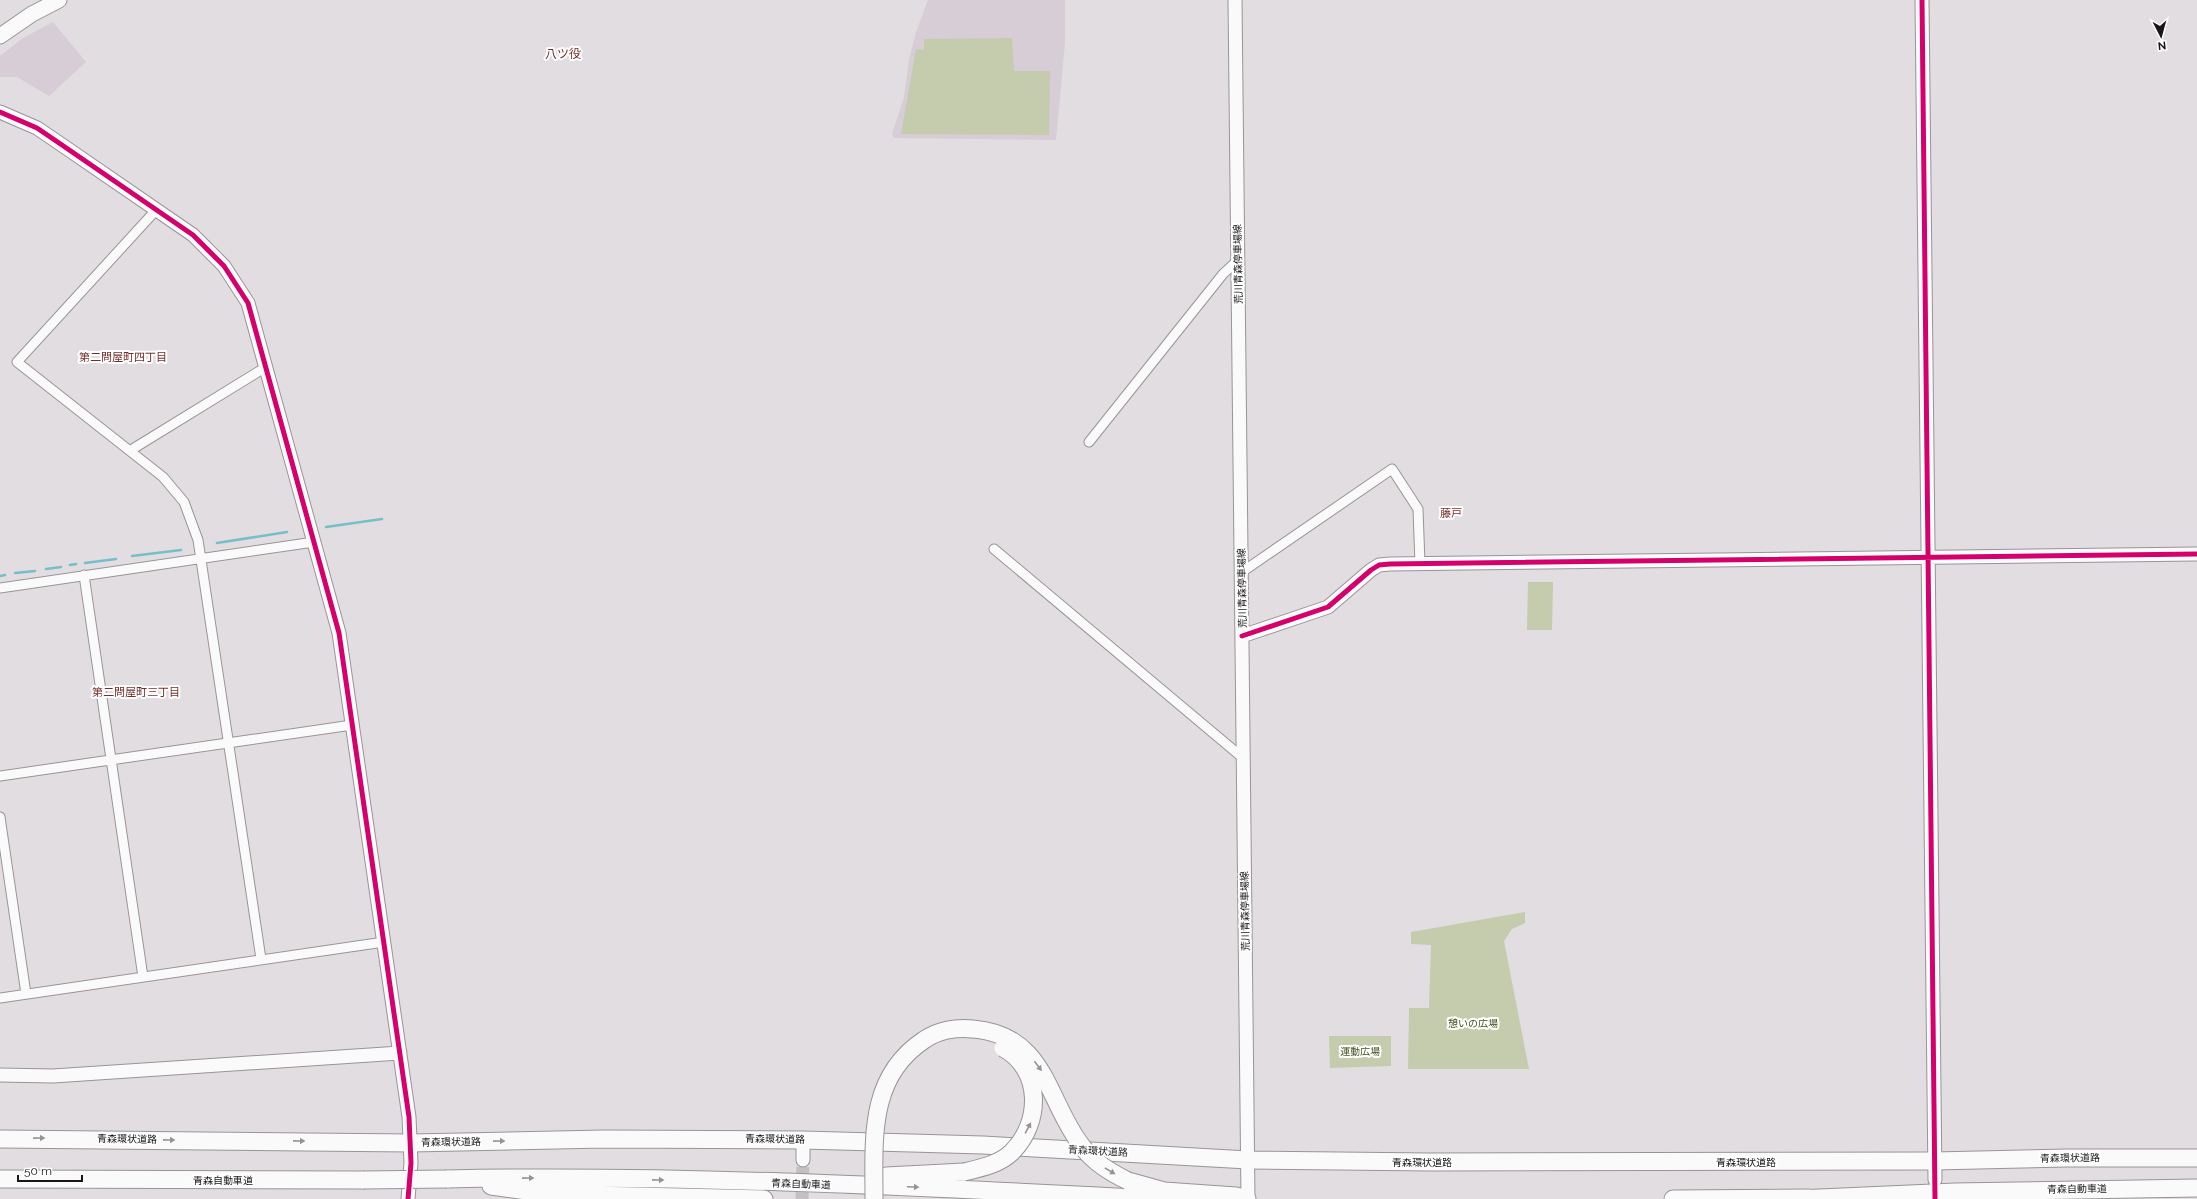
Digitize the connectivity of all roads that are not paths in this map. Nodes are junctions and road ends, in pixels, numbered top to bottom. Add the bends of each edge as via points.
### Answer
1 (59, 0) edge
2 (1235, 0) edge
3 (1922, 0) edge
4 (0, 36) edge
5 (0, 112) edge
6 (157, 209) junction
7 (1238, 260) junction
8 (266, 367) junction
9 (1089, 442) dead end
10 (131, 450) junction
11 (314, 542) junction
12 (994, 549) dead end
13 (2197, 554) edge
14 (201, 558) junction
15 (1927, 558) junction
16 (1420, 564) junction
17 (1242, 572) junction
18 (84, 575) junction
19 (0, 588) edge
20 (1242, 636) junction
21 (352, 725) junction
22 (229, 742) junction
23 (1243, 758) junction
24 (111, 760) junction
25 (0, 776) edge
26 (0, 817) edge
27 (384, 942) junction
28 (261, 959) junction
29 (143, 976) junction
30 (26, 994) junction
31 (0, 998) edge
32 (400, 1053) junction
33 (0, 1074) edge
34 (0, 1139) edge
35 (803, 1140) junction
36 (411, 1143) junction
37 (2197, 1158) edge
38 (803, 1160) tunnel mouth
39 (1248, 1160) junction
40 (1934, 1161) junction
41 (0, 1179) edge
42 (1934, 1180) dead end
43 (2197, 1188) edge
44 (686, 1192) edge
45 (1814, 1198) junction
46 (408, 1199) edge
47 (764, 1199) edge
48 (874, 1199) edge
49 (883, 1199) edge
50 (1156, 1199) edge
51 (1248, 1199) edge
52 (1673, 1199) edge
53 (1797, 1199) edge

1 - 4 main road via 32,14
2 - 7 street, 荒川青森停車場線
3 - 15 street
5 - 6 street via 37,128
6 - 8 street via 211,251 239,287 252,315
6 - 10 street via 17,362
7 - 9 street via 1223,274
7 - 17 street, 荒川青森停車場線
8 - 10 street
8 - 11 street
10 - 14 street via 163,477 184,502 195,527
11 - 14 street
11 - 21 street via 339,633
12 - 23 street
13 - 15 street
14 - 18 street
14 - 22 street
15 - 16 street
15 - 40 street
16 - 17 street via 1418,509 1392,469
16 - 20 street via 1380,566 1357,581 1328,607
17 - 20 street, 荒川青森停車場線
18 - 19 street
18 - 24 street
20 - 23 street, 荒川青森停車場線
21 - 22 street
21 - 27 street
22 - 24 street
22 - 28 street
23 - 39 street, 荒川青森停車場線
24 - 25 street
24 - 29 street
26 - 30 street
27 - 28 street
27 - 32 street
28 - 29 street
29 - 30 street
30 - 31 street
32 - 33 street via 53,1076
32 - 36 street
34 -> 36 highway, 青森環状道路
36 -> 35 highway, 青森環状道路 via 611,1139
35 - 38 street
35 - 39 highway, 青森環状道路 via 983,1145
36 - 46 street
37 - 40 highway, 青森環状道路
39 - 40 highway, 青森環状道路
39 - 51 street, 荒川青森停車場線
40 - 42 street
41 - 44 highway, 青森自動車道, bridge via 447,1179 548,1194
43 - 45 highway, 青森自動車道 via 2074,1189
44 - 47 highway, 青森自動車道
44 -> 49 highway, bridge via 826,1178 964,1172 984,1168 1012,1152 1031,1122 1034,1105 1031,1081 1018,1060 1005,1049 988,1041 973,1038 938,1043 915,1058 900,1074 888,1108
44 -> 50 highway, 青森自動車道 via 937,1188
45 - 52 highway, 青森自動車道
45 - 53 highway, 青森自動車道
48 -> 51 highway, bridge via 878,1110 889,1076 899,1060 911,1048 928,1037 946,1030 963,1028 1000,1034 1016,1043 1029,1055 1050,1086 1071,1131 1101,1166 1128,1181 1164,1191

